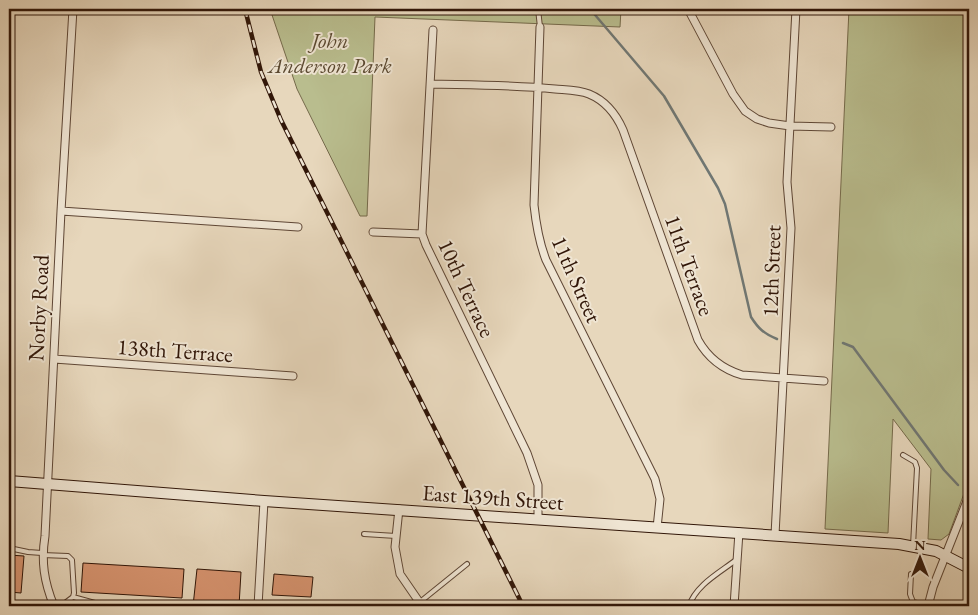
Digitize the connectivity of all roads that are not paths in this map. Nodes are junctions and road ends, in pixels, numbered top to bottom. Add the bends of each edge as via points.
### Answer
1 (73, 9) edge
2 (538, 9) edge
3 (688, 9) edge
4 (796, 9) edge
5 (540, 27) joint
6 (433, 30) dead end
7 (431, 84) junction
8 (538, 87) junction
9 (790, 126) junction
10 (831, 127) dead end
11 (61, 210) junction
12 (298, 227) dead end
13 (373, 232) dead end
14 (422, 234) junction
15 (54, 359) junction
16 (293, 376) dead end
17 (784, 380) junction
18 (824, 381) dead end
19 (903, 455) dead end
20 (9, 481) edge
21 (46, 484) junction
22 (969, 496) edge
23 (264, 501) junction
24 (399, 509) junction
25 (538, 519) junction
26 (657, 528) junction
27 (739, 532) junction
28 (364, 534) dead end
29 (775, 535) junction
30 (396, 536) junction
31 (913, 546) junction
32 (9, 548) edge
33 (42, 554) junction
34 (946, 556) junction
35 (737, 560) junction
36 (467, 564) dead end
37 (969, 568) edge
38 (911, 574) dead end
39 (73, 597) junction
40 (418, 605) edge
41 (54, 606) edge
42 (62, 606) edge
43 (120, 606) edge
44 (258, 606) edge
45 (689, 606) edge
46 (734, 606) edge
47 (928, 606) edge

1 - 11 street, Norby Road
2 - 5 lane
3 - 9 street via 733,94 745,110 757,119
4 - 9 street, 12th Street
5 - 8 street, 11th Street
6 - 7 street, 10th Terrace
7 - 8 street
7 - 14 street, 10th Terrace
8 - 17 street, 11th Terrace via 589,94 607,105 618,119 705,353 730,372
8 - 26 street, 11th Street via 534,205 541,246 655,478 660,499
9 - 10 street
9 - 17 street, 12th Street via 787,182 791,228
11 - 12 street
11 - 15 street, Norby Road
13 - 14 street
14 - 25 street, 10th Terrace via 535,473
15 - 16 street, 138th Terrace
15 - 21 street, Norby Road
17 - 18 street, 11th Terrace
17 - 29 street, 12th Street
19 - 31 lane via 915,462 917,468
20 - 21 street, East 139th Street
21 - 23 street, East 139th Street
21 - 33 street, Norby Road
22 - 34 street
23 - 24 street, East 139th Street
23 - 44 street
24 - 25 street, East 139th Street
24 - 30 street
25 - 26 street, East 139th Street
26 - 27 street, East 139th Street
27 - 29 street, East 139th Street
27 - 35 street
28 - 30 lane
29 - 31 street, East 139th Street
30 - 40 street via 400,574
31 - 34 street, East 139th Street
32 - 33 lane
33 - 39 lane via 68,556 72,560
33 - 41 street, Norby Road via 44,576
34 - 37 street, East 139th Street
34 - 47 street
35 - 45 lane via 706,583 692,597
35 - 46 street
36 - 40 lane
38 - 47 lane via 913,602
39 - 42 lane
39 - 43 lane

